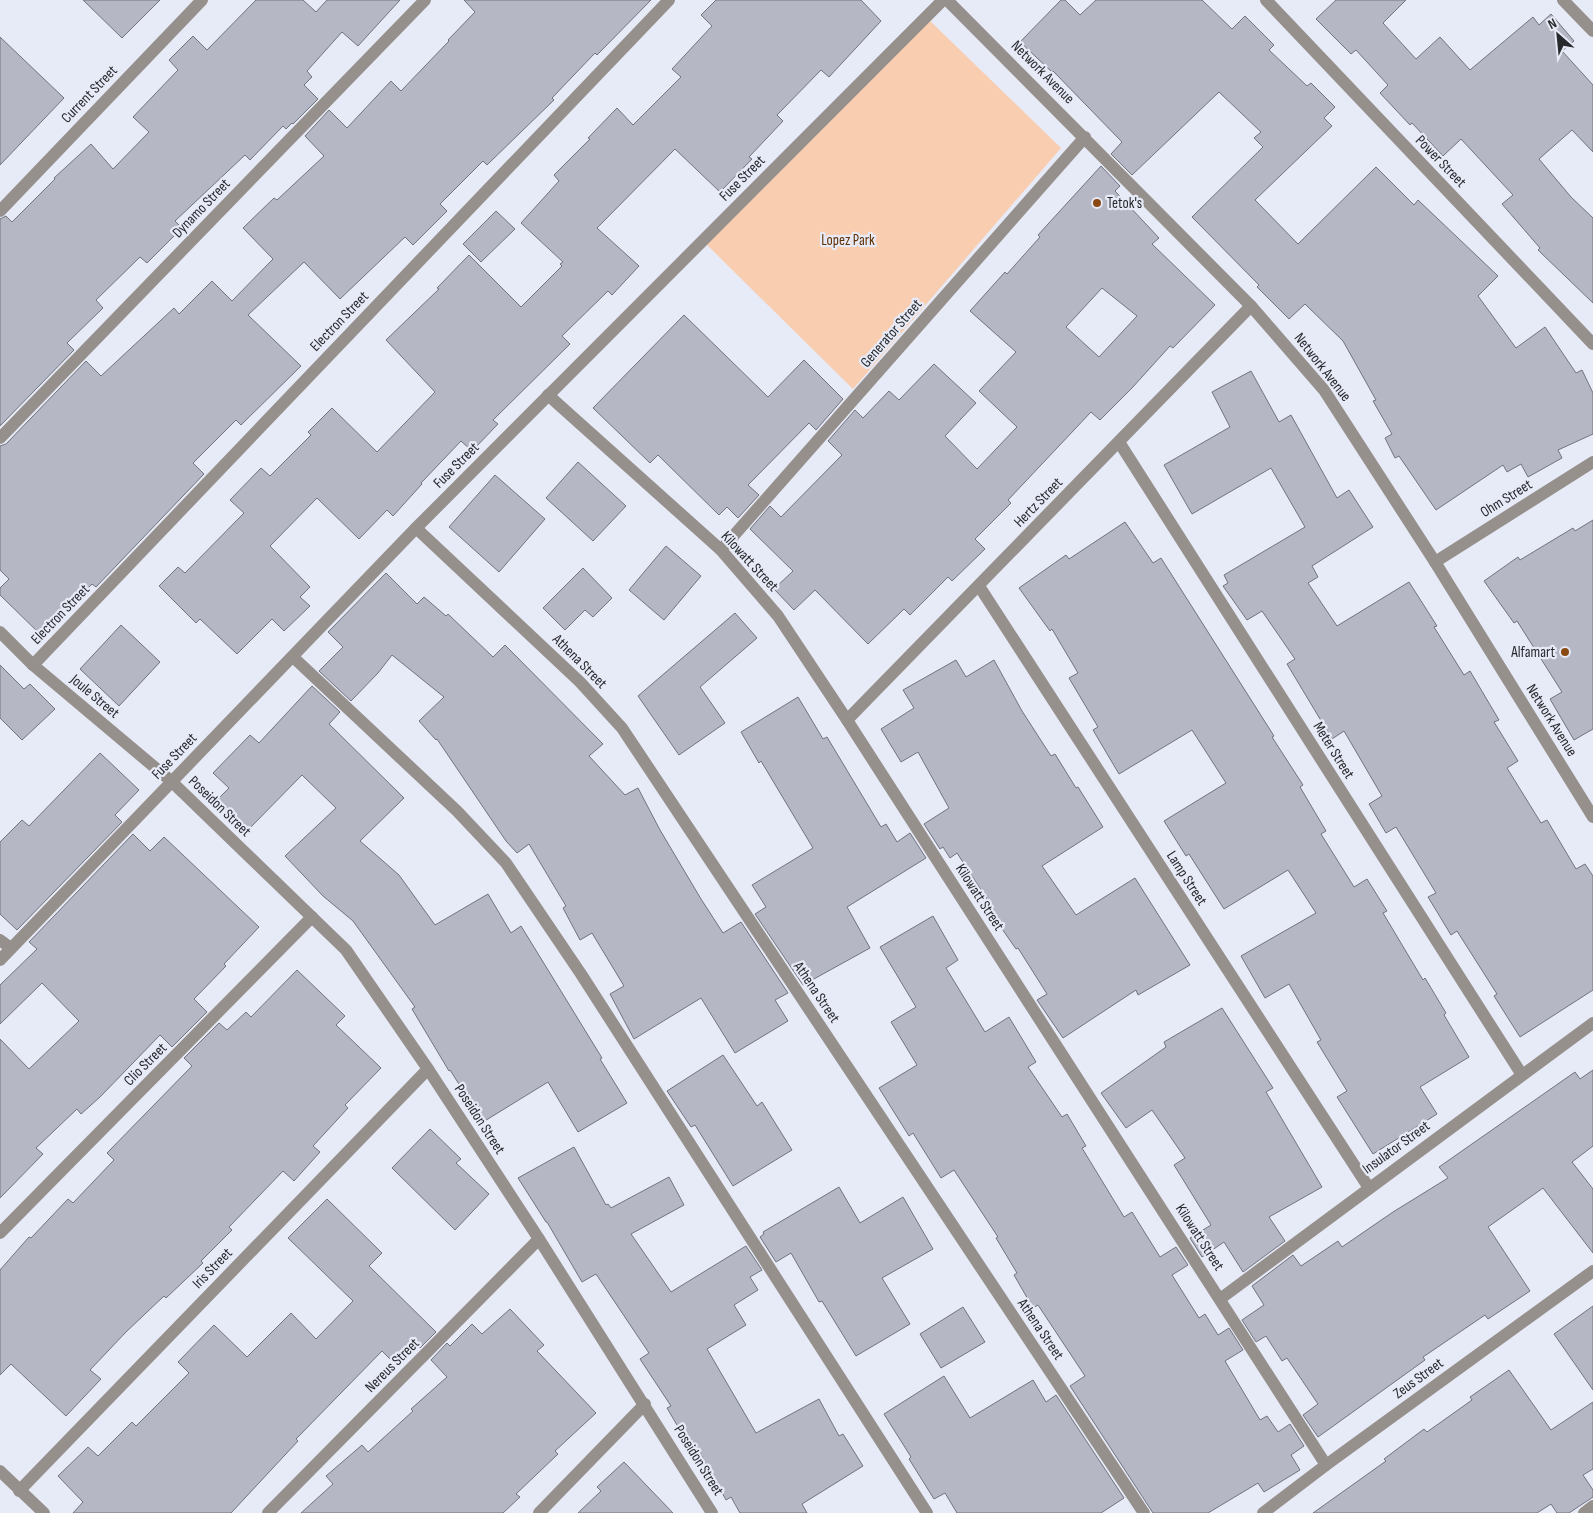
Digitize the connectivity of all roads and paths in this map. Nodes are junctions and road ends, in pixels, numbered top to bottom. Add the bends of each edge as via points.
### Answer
1 (202, 0) edge
2 (425, 0) edge
3 (669, 0) edge
4 (943, 0) edge
5 (947, 0) edge
6 (1266, 0) edge
7 (1563, 0) edge
8 (1593, 31) edge
9 (1085, 137) junction
10 (0, 211) edge
11 (1252, 306) junction
12 (1593, 344) edge
13 (548, 395) junction
14 (0, 438) edge
15 (1119, 442) junction
16 (1593, 462) edge
17 (416, 528) junction
18 (721, 550) junction
19 (1436, 562) junction
20 (979, 586) junction
21 (0, 632) edge
22 (293, 657) junction
23 (33, 665) junction
24 (847, 720) junction
25 (171, 782) junction
26 (1593, 817) edge
27 (312, 916) junction
28 (0, 940) edge
29 (11, 948) junction
30 (0, 960) edge
31 (1593, 1023) edge
32 (428, 1069) junction
33 (1522, 1075) junction
34 (1369, 1188) junction
35 (0, 1234) edge
36 (539, 1239) junction
37 (1593, 1271) edge
38 (1220, 1299) junction
39 (645, 1404) junction
40 (1326, 1465) junction
41 (0, 1471) edge
42 (19, 1491) junction
43 (1593, 1506) edge
44 (44, 1513) edge
45 (268, 1513) edge
46 (539, 1513) edge
47 (712, 1513) edge
48 (927, 1513) edge
49 (1144, 1513) edge
50 (1263, 1513) edge
51 (1584, 1513) edge

1 - 10 street, Current Street
2 - 14 street, Dynamo Street
3 - 23 street, Electron Street
4 - 13 street, Fuse Street
5 - 9 street, Network Avenue
6 - 12 street, Power Street
7 - 8 street
9 - 11 street, Network Avenue
9 - 18 street, Generator Street
11 - 15 street, Hertz Street
11 - 19 street, Network Avenue via 1324,390
13 - 17 street, Fuse Street
13 - 18 street, Kilowatt Street
15 - 20 street, Hertz Street
15 - 33 street, Meter Street
16 - 19 street, Ohm Street
17 - 22 street, Fuse Street
17 - 49 street, Athena Street via 580,682 622,728
18 - 24 street, Kilowatt Street via 778,616
19 - 26 street, Network Avenue
20 - 24 street, Hertz Street
20 - 34 street, Lamp Street
21 - 23 street, Joule Street
22 - 25 street, Fuse Street
22 - 48 street via 457,811 506,863 581,974
23 - 25 street, Joule Street
24 - 38 street, Kilowatt Street
25 - 27 street, Poseidon Street
25 - 29 street, Fuse Street
27 - 32 street, Poseidon Street via 346,950
27 - 35 street, Clio Street
28 - 29 street
29 - 30 street, Fuse Street
31 - 33 street, Insulator Street
32 - 36 street, Poseidon Street
32 - 42 street, Iris Street
33 - 34 street, Insulator Street
34 - 38 street, Insulator Street
36 - 39 street, Poseidon Street
36 - 45 street, Nereus Street
37 - 40 street, Zeus Street
38 - 40 street, Kilowatt Street
39 - 46 street
39 - 47 street, Poseidon Street
40 - 50 street, Zeus Street
41 - 42 street
42 - 44 street
43 - 51 street

